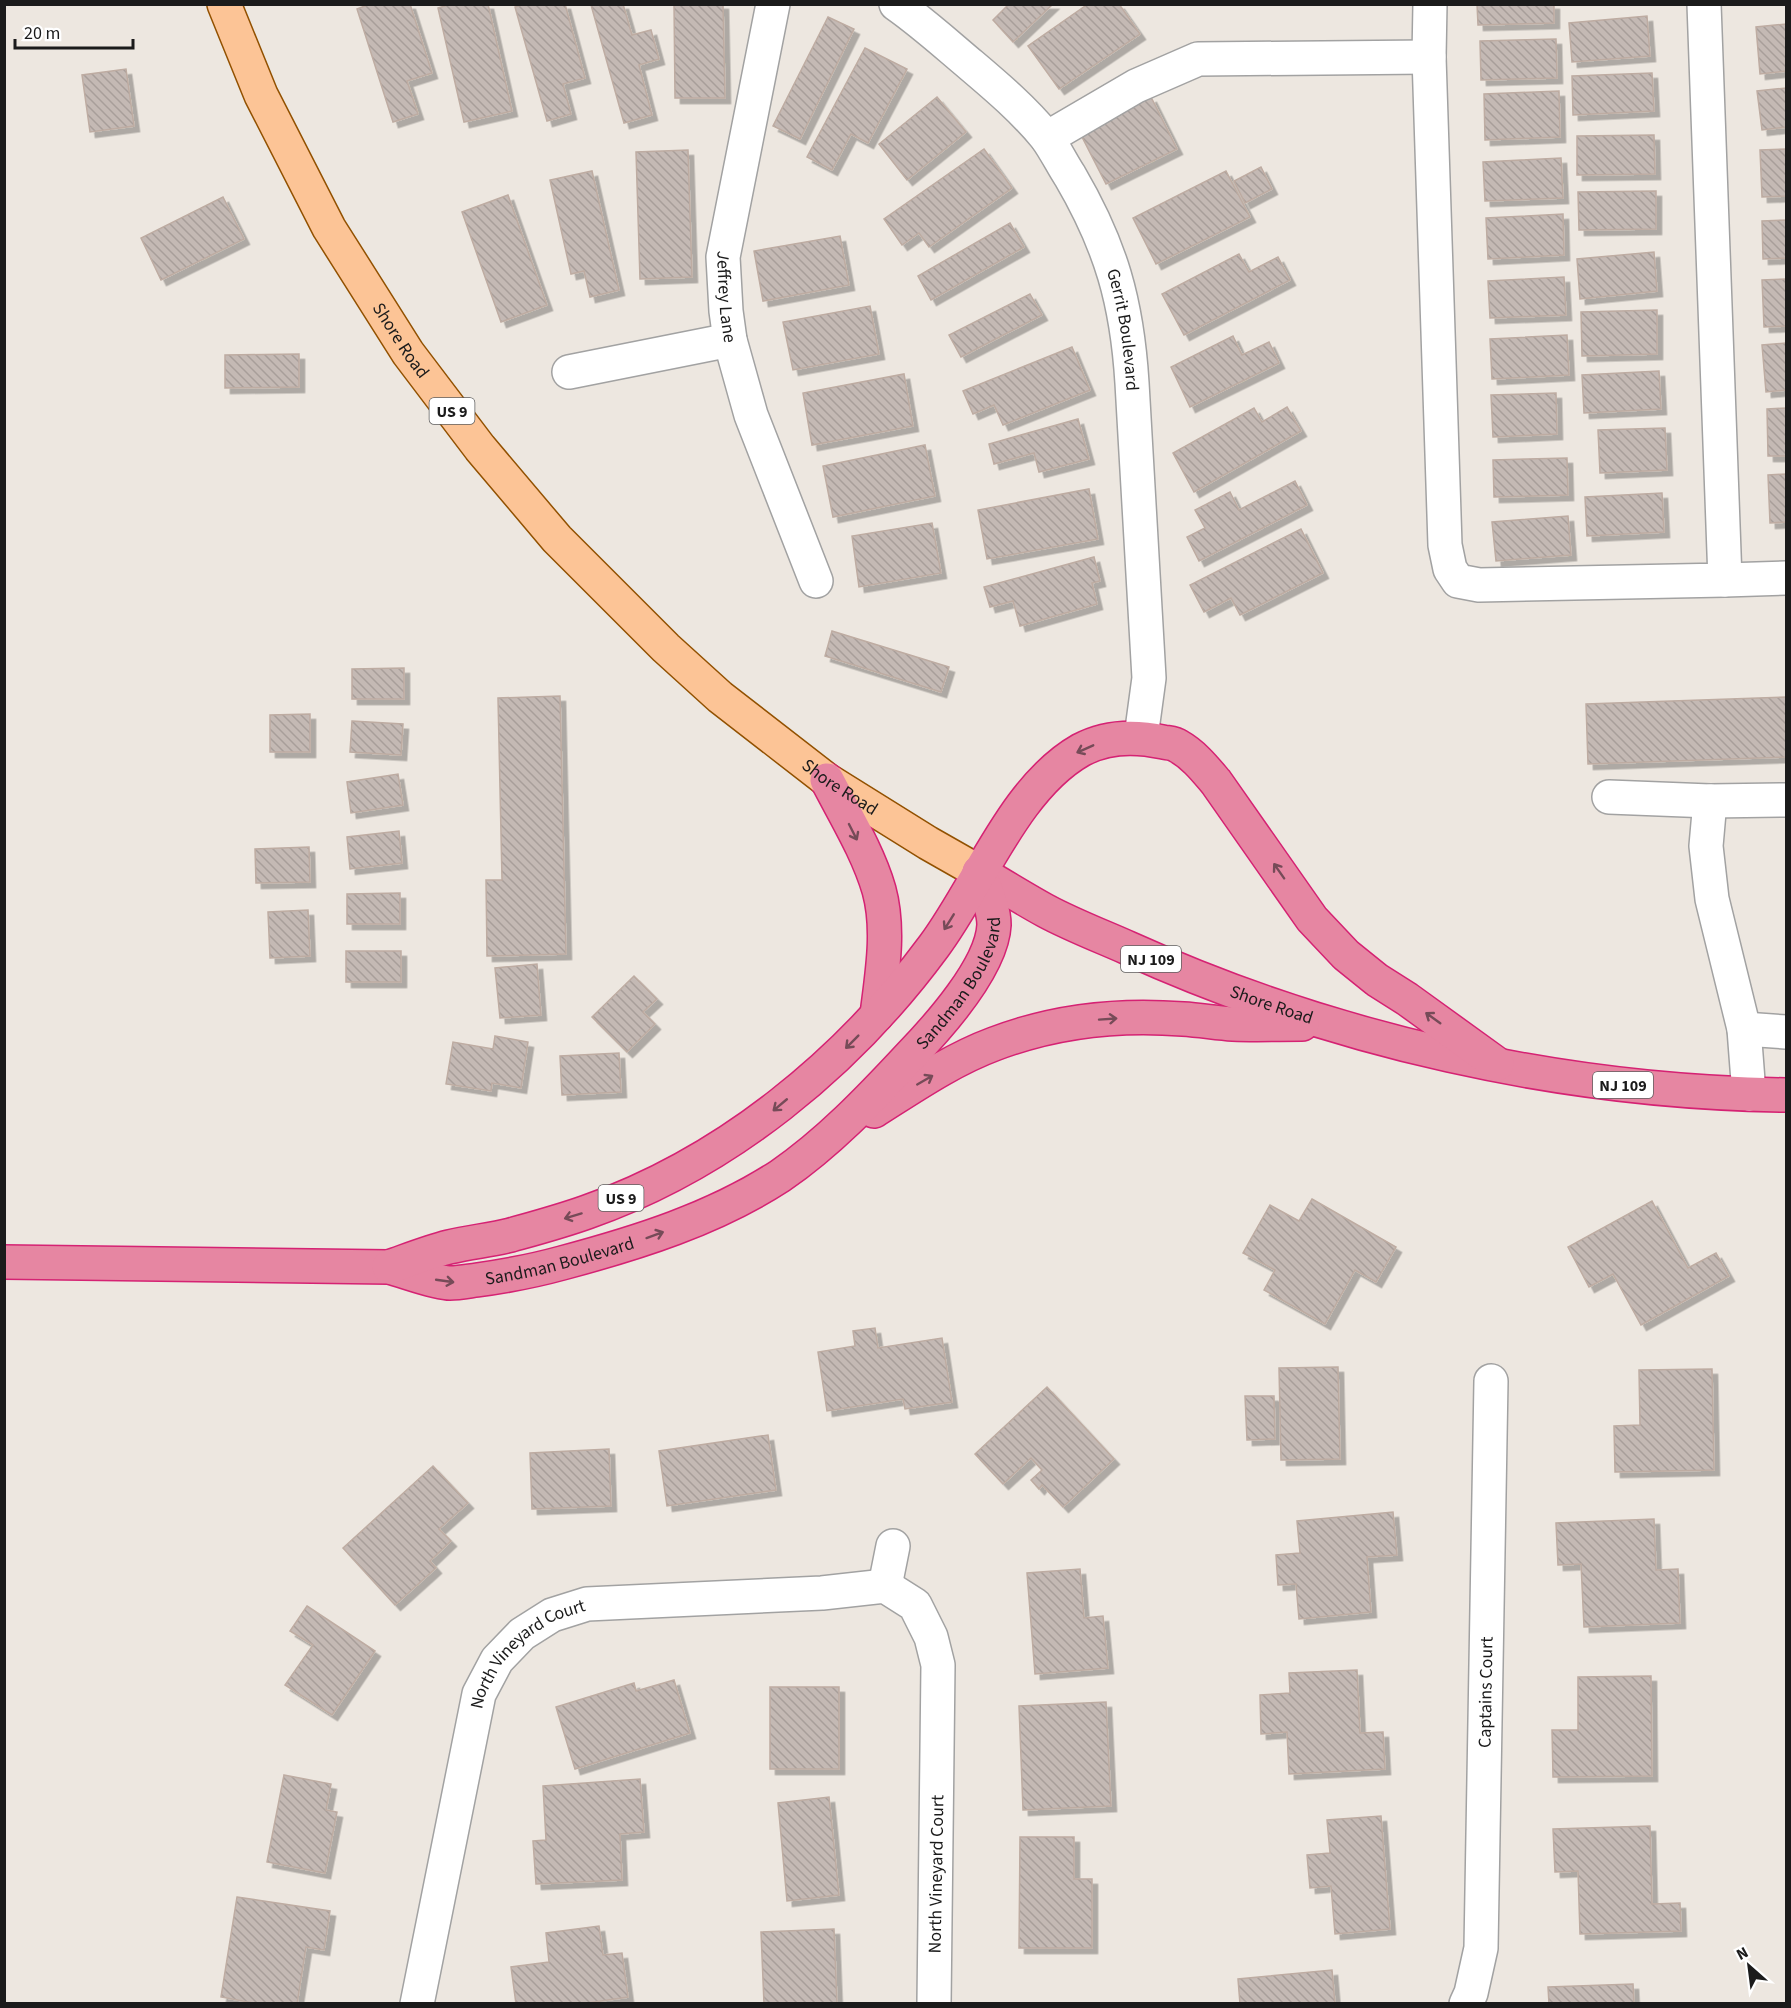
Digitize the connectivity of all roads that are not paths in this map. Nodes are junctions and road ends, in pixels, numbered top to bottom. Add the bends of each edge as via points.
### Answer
1 (224, 4) edge
2 (773, 4) edge
3 (896, 4) edge
4 (1430, 4) edge
5 (1704, 4) edge
6 (1429, 57) junction
7 (1047, 138) junction
8 (730, 339) junction
9 (569, 372) dead end
10 (1786, 579) edge
11 (1725, 580) junction
12 (816, 581) dead end
13 (1141, 737) junction
14 (827, 780) junction
15 (1609, 797) dead end
16 (1786, 800) edge
17 (1710, 801) junction
18 (979, 872) junction
19 (877, 1015) junction
20 (1331, 1025) junction
21 (1744, 1029) junction
22 (1786, 1032) edge
23 (1497, 1064) junction
24 (1749, 1094) junction
25 (1786, 1095) edge
26 (822, 1144) junction
27 (4, 1262) edge
28 (389, 1267) junction
29 (1491, 1381) dead end
30 (892, 1546) dead end
31 (885, 1586) junction
32 (417, 2004) edge
33 (934, 2004) edge
34 (1466, 2004) edge

1 - 14 main road, Shore Road / US 9 via 261,95 329,228 408,353 480,448 557,539 666,648 720,697
2 - 8 street, Jeffrey Lane via 723,257
3 - 7 street, Gerrit Boulevard via 981,74
4 - 6 street
5 - 11 street
6 - 7 street via 1198,59 1136,86
6 - 11 street via 1445,545 1450,569 1458,581 1479,585
7 - 13 street, Gerrit Boulevard via 1090,210 1121,296 1129,340 1149,678
8 - 9 street
8 - 12 street, Jeffrey Lane via 752,415
10 - 11 street
13 -> 18 highway via 1117,738 1085,748 1061,762 1011,821
23 -> 13 highway via 1346,955 1312,919 1199,762 1177,744
14 - 18 main road, Shore Road / US 9
14 -> 19 highway, US 9 via 879,891 885,931
15 - 17 street
16 - 17 street
17 - 21 street via 1706,846 1712,899
18 -> 19 highway, Sandman Boulevard via 934,945
18 - 20 highway, Shore Road / NJ 109 via 1048,912 1165,965
18 - 26 highway, Sandman Boulevard / US 9 via 994,924 992,939 972,980 916,1050
19 -> 28 highway, Sandman Boulevard / US 9 via 777,1108 689,1165 588,1212 511,1235 447,1247
20 - 23 highway, Shore Road / NJ 109
26 -> 20 highway via 950,1065 993,1044 1039,1030 1132,1017
21 - 22 street
21 - 24 street
23 - 24 highway, Shore Road / NJ 109 via 1622,1085
24 - 25 highway, Shore Road / NJ 109
28 -> 26 highway, Sandman Boulevard / US 9 via 449,1283 522,1274 632,1244 736,1201
27 - 28 highway, Sandman Boulevard / US 9
29 - 34 street, Captains Court via 1481,1948
30 - 31 street
31 - 32 street, North Vineyard Court via 822,1593 587,1604 552,1615 522,1634 497,1660 479,1694
31 - 33 street, North Vineyard Court via 915,1605 931,1637 938,1665

